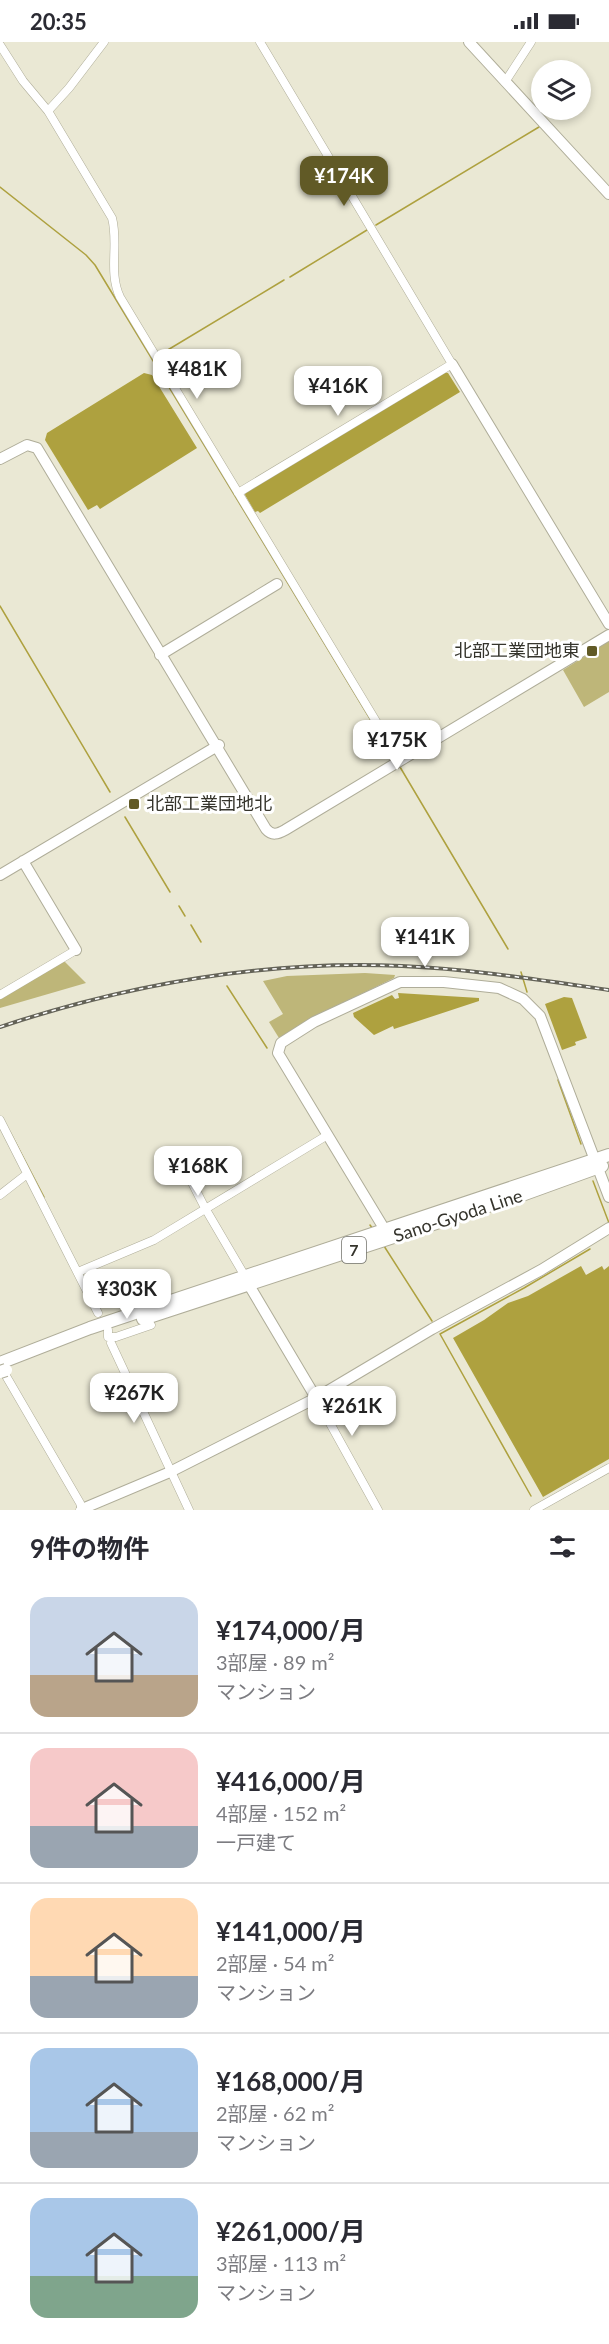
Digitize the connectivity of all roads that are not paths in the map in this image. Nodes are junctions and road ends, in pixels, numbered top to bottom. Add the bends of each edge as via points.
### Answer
1 (104, 42) edge
2 (260, 42) edge
3 (469, 42) edge
4 (531, 42) edge
5 (0, 45) edge
6 (505, 82) junction
7 (48, 111) junction
8 (609, 194) edge
9 (452, 364) junction
10 (0, 459) edge
11 (238, 493) junction
12 (277, 584) dead end
13 (609, 626) edge
14 (609, 635) edge
15 (163, 653) junction
16 (218, 745) junction
17 (399, 758) junction
18 (23, 861) junction
19 (0, 875) edge
20 (76, 951) joint
21 (0, 995) edge
22 (0, 1120) edge
23 (326, 1136) junction
24 (609, 1155) edge
25 (600, 1164) edge
26 (184, 1167) dead end
27 (27, 1174) junction
28 (0, 1195) edge
29 (609, 1197) edge
30 (205, 1208) junction
31 (609, 1227) edge
32 (385, 1230) junction
33 (78, 1272) junction
34 (247, 1280) junction
35 (98, 1313) dead end
36 (151, 1325) dead end
37 (111, 1337) junction
38 (2, 1366) edge
39 (316, 1398) junction
40 (609, 1468) edge
41 (170, 1472) junction
42 (94, 1508) edge
43 (81, 1510) edge
44 (189, 1510) edge
45 (378, 1510) edge
46 (534, 1510) edge

1 - 7 street
2 - 9 street
3 - 6 street
4 - 6 street
5 - 7 street
6 - 8 street
7 - 11 street via 112,218 114,277 120,297
9 - 11 street
9 - 13 street
10 - 15 street via 30,444 37,448
11 - 17 street
12 - 15 street
13 - 17 street
14 - 17 street
15 - 16 street
16 - 17 street via 266,829 277,834
16 - 18 street
18 - 19 street
18 - 20 street
20 - 21 street
22 - 27 street
23 - 25 street via 278,1053 281,1043 314,1022 394,983 477,985 509,991 540,1016
23 - 30 street
23 - 32 street
24 - 25 main road, Sano-Gyoda Line / 7
25 - 29 street
25 - 32 main road, Sano-Gyoda Line / 7
25 - 34 main road, Sano-Gyoda Line / 7 via 522,1195
26 - 30 street
27 - 28 street
27 - 33 street
30 - 33 street via 154,1240
30 - 34 street
31 - 39 street
32 - 34 main road, Sano-Gyoda Line / 7
33 - 35 street
34 - 37 main road, Sano-Gyoda Line / 7
34 - 38 main road, Sano-Gyoda Line / 7 via 90,1328
34 - 39 street
36 - 37 street
37 - 38 main road, Sano-Gyoda Line / 7
37 - 41 street
38 - 43 street
39 - 41 street
39 - 45 street
40 - 46 street
41 - 42 street
41 - 44 street
42 - 43 street

